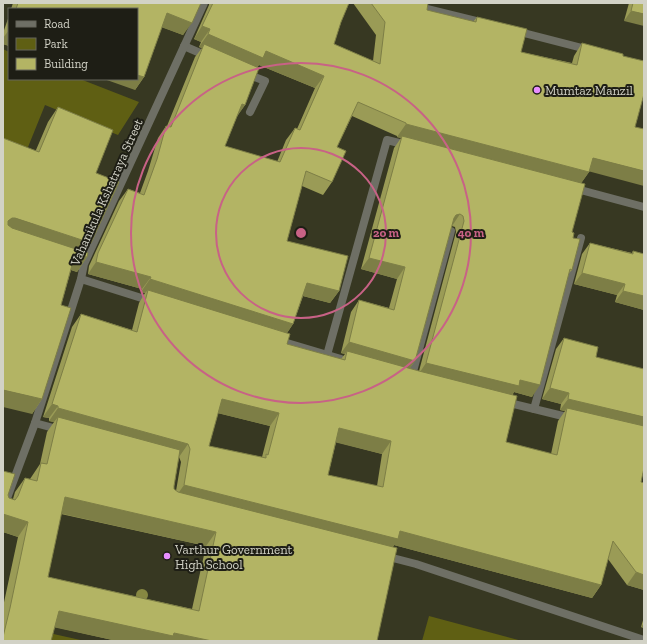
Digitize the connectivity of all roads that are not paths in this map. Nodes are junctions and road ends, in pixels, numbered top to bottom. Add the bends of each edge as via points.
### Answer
1 (204, 3) edge
2 (403, 3) edge
3 (496, 26) edge
4 (511, 30) edge
5 (184, 46) junction
6 (596, 51) edge
7 (218, 61) edge
8 (238, 70) edge
9 (250, 112) dead end
10 (418, 148) edge
11 (568, 187) edge
12 (644, 207) edge
13 (451, 231) edge
14 (581, 238) edge
15 (81, 280) junction
16 (156, 302) edge
17 (268, 337) edge
18 (328, 355) junction
19 (350, 362) edge
20 (411, 379) edge
21 (496, 399) edge
22 (534, 409) junction
23 (580, 420) edge
24 (35, 423) junction
25 (72, 433) edge
26 (3, 509) edge
27 (378, 554) edge
28 (644, 640) edge

1 - 5 street, Vahanikula Kshatraya Street
2 - 3 street
4 - 6 street
5 - 7 street
5 - 15 street, Vahanikula Kshatraya Street via 81,262
8 - 9 street via 265,82
10 - 18 street via 387,140
11 - 12 street
13 - 20 street
14 - 22 street
15 - 16 street
15 - 24 street, Vahanikula Kshatraya Street
17 - 18 street
18 - 19 street
21 - 22 street
22 - 23 street
24 - 25 street
24 - 26 street, Vahanikula Kshatraya Street
27 - 28 street via 416,564

